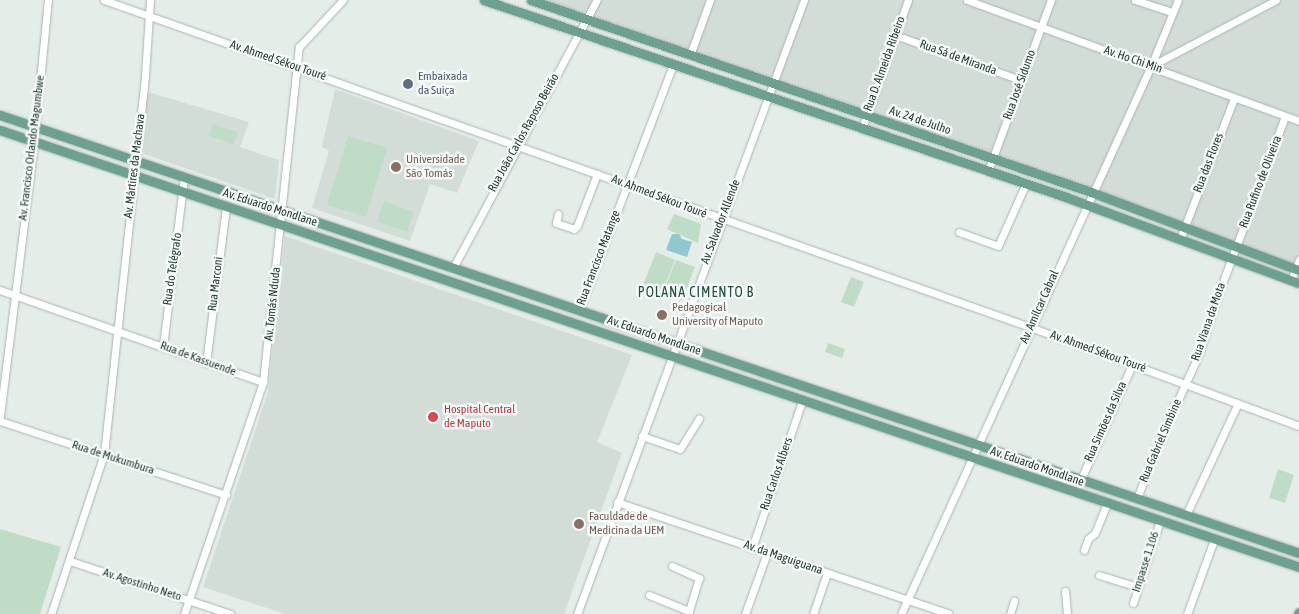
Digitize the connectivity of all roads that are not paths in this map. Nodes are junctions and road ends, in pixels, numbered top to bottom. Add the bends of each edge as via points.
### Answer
1 (48, 0) edge
2 (104, 0) edge
3 (150, 0) edge
4 (343, 0) edge
5 (484, 0) edge
6 (531, 0) edge
7 (597, 0) edge
8 (710, 0) edge
9 (804, 0) edge
10 (908, 0) edge
11 (968, 0) edge
12 (1051, 0) edge
13 (1135, 0) edge
14 (1178, 0) edge
15 (1276, 0) edge
16 (1172, 12) junction
17 (148, 16) junction
18 (587, 19) junction
19 (1040, 27) junction
20 (581, 31) junction
21 (895, 35) junction
22 (690, 55) junction
23 (673, 65) junction
24 (1152, 66) junction
25 (298, 68) junction
26 (1021, 80) junction
27 (773, 84) junction
28 (768, 96) junction
29 (1234, 98) junction
30 (0, 115) edge
31 (866, 116) junction
32 (1285, 116) junction
33 (1299, 121) edge
34 (34, 127) junction
35 (862, 128) junction
36 (0, 130) edge
37 (34, 142) junction
38 (516, 146) junction
39 (993, 159) junction
40 (136, 161) junction
41 (988, 171) junction
42 (597, 174) junction
43 (134, 175) junction
44 (184, 178) junction
45 (1026, 183) junction
46 (627, 184) junction
47 (183, 192) junction
48 (1091, 192) junction
49 (1086, 204) junction
50 (226, 206) junction
51 (281, 210) junction
52 (558, 214) dead end
53 (722, 220) junction
54 (280, 224) junction
55 (1184, 228) junction
56 (959, 232) dead end
57 (1180, 239) junction
58 (1236, 247) junction
59 (1231, 259) junction
60 (1298, 266) edge
61 (453, 268) junction
62 (1295, 281) edge
63 (0, 290) edge
64 (14, 295) junction
65 (579, 311) junction
66 (1030, 327) junction
67 (117, 332) junction
68 (675, 344) junction
69 (163, 346) junction
70 (672, 355) junction
71 (206, 362) junction
72 (1132, 365) junction
73 (263, 382) junction
74 (1186, 385) junction
75 (802, 401) junction
76 (1238, 403) junction
77 (0, 416) edge
78 (699, 418) dead end
79 (0, 421) edge
80 (1299, 426) edge
81 (642, 436) junction
82 (978, 444) junction
83 (104, 454) junction
84 (973, 458) junction
85 (1082, 479) junction
86 (226, 495) junction
87 (1138, 498) junction
88 (617, 502) junction
89 (1106, 503) junction
90 (1186, 516) junction
91 (1160, 521) junction
92 (1214, 540) junction
93 (752, 548) junction
94 (1084, 550) dead end
95 (767, 553) junction
96 (1299, 553) edge
97 (69, 564) junction
98 (672, 566) dead end
99 (1299, 567) edge
100 (827, 573) junction
101 (1099, 575) dead end
102 (1138, 587) junction
103 (1065, 591) dead end
104 (648, 595) dead end
105 (188, 600) junction
106 (907, 600) junction
107 (1014, 601) dead end
108 (1133, 603) dead end
109 (688, 612) edge
110 (51, 614) edge
111 (184, 614) edge
112 (230, 614) edge
113 (577, 614) edge
114 (746, 614) edge
115 (813, 614) edge
116 (901, 614) edge
117 (949, 614) edge
118 (1010, 614) edge
119 (1067, 614) edge
120 (1072, 614) edge
121 (1187, 614) edge

1 - 34 street, Av. Francisco Orlando Magumbwe
2 - 17 street, Av. Ahmed Sékou Touré
3 - 17 street, Av. Mártires da Machava
4 - 25 street, Av. Tomás Nduda via 298,47
5 - 20 main road, Av. 24 de Julho
6 - 18 main road, Av. 24 de Julho
7 - 18 street, Rua João Carlos Raposo Beirão
8 - 22 street
9 - 27 street, Av. Salvador Allende
10 - 21 street, Rua D. Almeida Ribeiro
11 - 19 street, Av. Ho Chi Min
12 - 19 street, Rua José Sidumo
13 - 16 street
14 - 16 street, Av. Amílcar Cabral
15 - 24 street
16 - 24 street, Av. Amílcar Cabral
17 - 25 street, Av. Ahmed Sékou Touré
17 - 40 street, Av. Mártires da Machava
18 - 20 street, Rua João Carlos Raposo Beirão
18 - 22 main road, Av. 24 de Julho
19 - 24 street, Av. Ho Chi Min
19 - 26 street, Rua José Sidumo
20 - 23 main road, Av. 24 de Julho
20 - 38 street, Rua João Carlos Raposo Beirão
21 - 26 street, Rua Sá de Miranda
21 - 31 street, Rua D. Almeida Ribeiro
22 - 27 main road, Av. 24 de Julho
23 - 28 main road, Av. 24 de Julho
23 - 46 street, Rua Francisco Matange
24 - 29 street, Av. Ho Chi Min
24 - 48 street, Av. Amílcar Cabral
25 - 38 street, Av. Ahmed Sékou Touré
25 - 51 street, Av. Tomás Nduda
26 - 39 street, Rua José Sidumo
27 - 28 street, Av. Salvador Allende
27 - 31 main road, Av. 24 de Julho
28 - 35 main road, Av. 24 de Julho
28 - 53 street, Av. Salvador Allende
29 - 32 street, Av. Ho Chi Min
29 - 55 street, Rua das Flores
30 - 34 main road
31 - 35 street, Rua D. Almeida Ribeiro
31 - 39 main road, Av. 24 de Julho
32 - 33 street, Av. Ho Chi Min
32 - 58 street, Rua Rufino de Oliveira
34 - 37 street, Av. Francisco Orlando Magumbwe
34 - 40 main road
35 - 41 main road, Av. 24 de Julho
36 - 37 main road, Av. Eduardo Mondlane
37 - 43 main road, Av. Eduardo Mondlane
37 - 64 street, Av. Francisco Orlando Magumbwe
38 - 42 street, Av. Ahmed Sékou Touré
38 - 61 street, Rua João Carlos Raposo Beirão
39 - 41 street, Rua José Sidumo
39 - 48 main road, Av. 24 de Julho
40 - 43 street, Av. Mártires da Machava
40 - 44 main road, Av. Eduardo Mondlane
41 - 45 main road, Av. 24 de Julho
42 - 46 street, Av. Ahmed Sékou Touré
42 - 52 street via 577,226 574,229 556,223
43 - 47 main road, Av. Eduardo Mondlane
43 - 67 street, Av. Mártires da Machava
44 - 47 street, Rua do Telégrafo
44 - 51 main road, Av. Eduardo Mondlane
45 - 49 main road, Av. 24 de Julho
45 - 56 street via 998,246
46 - 53 street, Av. Ahmed Sékou Touré
46 - 65 street, Rua Francisco Matange
47 - 50 main road, Av. Eduardo Mondlane
47 - 69 street, Rua do Telégrafo
48 - 49 street, Av. Amílcar Cabral
48 - 55 main road, Av. 24 de Julho
49 - 57 main road, Av. 24 de Julho
49 - 66 street, Av. Amílcar Cabral
50 - 54 main road, Av. Eduardo Mondlane
50 - 71 street, Rua Marconi
51 - 54 street, Av. Tomás Nduda
51 - 61 main road, Av. Eduardo Mondlane
53 - 66 street, Av. Ahmed Sékou Touré
53 - 68 street, Av. Salvador Allende
54 - 70 main road, Av. Eduardo Mondlane
54 - 73 street, Av. Tomás Nduda
55 - 57 street, Rua das Flores
55 - 58 main road, Av. 24 de Julho
57 - 59 main road, Av. 24 de Julho
58 - 59 street, Rua Rufino de Oliveira
58 - 60 main road, Av. 24 de Julho
59 - 62 main road
59 - 74 street, Rua Viana da Mota
60 - 62 street
61 - 65 main road, Av. Eduardo Mondlane
63 - 64 street
64 - 67 street
64 - 77 street, Av. Francisco Orlando Magumbwe
65 - 68 main road, Av. Eduardo Mondlane
66 - 72 street, Av. Ahmed Sékou Touré
66 - 82 street, Av. Amílcar Cabral
67 - 69 street, Rua de Kassuende
67 - 83 street, Av. Mártires da Machava
68 - 70 street, Av. Salvador Allende
68 - 82 main road, Av. Eduardo Mondlane
69 - 71 street, Rua de Kassuende
70 - 75 main road, Av. Eduardo Mondlane
70 - 81 street, Av. Salvador Allende
71 - 73 street, Rua de Kassuende
72 - 74 street, Av. Ahmed Sékou Touré
72 - 85 street, Rua Simões da Silva
73 - 86 street, Av. Tomás Nduda
74 - 76 street, Av. Ahmed Sékou Touré
74 - 87 street, Rua Gabriel Simbine
75 - 84 main road, Av. Eduardo Mondlane
75 - 93 street, Rua Carlos Albers
76 - 80 street, Av. Ahmed Sékou Touré
76 - 90 street
78 - 81 street via 680,449
79 - 83 street, Rua de Mukumbura
81 - 88 street, Av. Salvador Allende
82 - 84 street, Av. Amílcar Cabral
82 - 85 main road, Av. Eduardo Mondlane
83 - 86 street, Rua de Mukumbura
83 - 97 street, Av. Mártires da Machava
84 - 89 main road, Av. Eduardo Mondlane
84 - 106 street, Av. Amílcar Cabral
85 - 87 main road, Av. Eduardo Mondlane
86 - 105 street, Av. Tomás Nduda
87 - 90 main road, Av. Eduardo Mondlane
88 - 93 street, Av. da Maguiguana
88 - 113 street, Av. Salvador Allende
89 - 91 main road, Av. Eduardo Mondlane
89 - 94 street via 1096,533
90 - 96 main road, Av. Eduardo Mondlane
91 - 92 main road, Av. Eduardo Mondlane
91 - 102 street, Impasse 1.106
92 - 99 main road, Av. Eduardo Mondlane
92 - 121 street
93 - 95 street, Av. da Maguiguana
95 - 100 street, Av. da Maguiguana
95 - 114 street
97 - 105 street, Av. Agostinho Neto
97 - 110 street
98 - 109 street via 699,578
100 - 106 street, Av. da Maguiguana
100 - 115 street
101 - 102 street
102 - 108 street, Impasse 1.106
103 - 119 street
104 - 109 street
105 - 111 street, Av. Tomás Nduda
105 - 112 street, Av. Agostinho Neto
106 - 116 street, Av. Amílcar Cabral
106 - 117 street, Av. da Maguiguana
107 - 118 street
119 - 120 street

